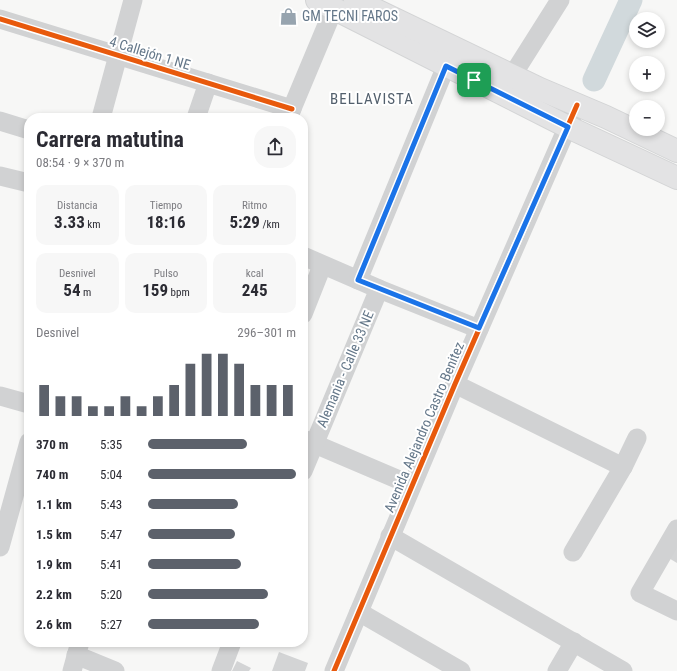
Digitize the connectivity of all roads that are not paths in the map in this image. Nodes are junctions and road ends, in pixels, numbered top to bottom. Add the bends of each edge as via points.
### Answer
1 (133, 0) edge
2 (560, 0) edge
3 (363, 2) edge
4 (325, 4) edge
5 (0, 19) edge
6 (117, 55) junction
7 (446, 66) junction
8 (512, 76) junction
9 (208, 83) junction
10 (576, 105) junction
11 (102, 113) edge
12 (198, 113) edge
13 (287, 113) edge
14 (290, 113) edge
15 (0, 121) edge
16 (568, 127) junction
17 (24, 128) edge
18 (677, 150) edge
19 (0, 176) edge
20 (677, 178) edge
21 (24, 182) edge
22 (308, 259) edge
23 (322, 266) junction
24 (358, 280) junction
25 (379, 289) junction
26 (308, 301) edge
27 (479, 328) junction
28 (455, 384) junction
29 (0, 396) edge
30 (24, 403) edge
31 (637, 438) dead end
32 (308, 442) edge
33 (24, 460) edge
34 (623, 467) junction
35 (411, 485) junction
36 (677, 529) edge
37 (390, 536) junction
38 (0, 547) edge
39 (573, 552) dead end
40 (677, 611) edge
41 (359, 612) junction
42 (574, 642) junction
43 (230, 647) edge
44 (76, 656) edge
45 (115, 671) edge
46 (220, 671) edge
47 (334, 671) edge
48 (461, 671) edge
49 (557, 671) edge
50 (623, 671) edge

1 - 6 street
2 - 8 street
3 - 8 main road
4 - 7 main road
4 - 14 street
5 - 6 street, 4 Callejón 1 NE
6 - 9 street, 4 Callejón 1 NE
6 - 11 street
7 - 16 main road
7 - 24 street
8 - 10 main road
9 - 12 street
9 - 13 street, 4 Callejón 1 NE
10 - 16 street, Avenida Alejandro Castro Benitez
10 - 18 main road
15 - 17 street
16 - 20 main road
16 - 27 street, Avenida Alejandro Castro Benitez
19 - 21 street
22 - 23 street
23 - 24 street
23 - 26 street
24 - 25 street
25 - 27 street
25 - 32 street, Alemania - Calle 33 NE
27 - 28 street, Avenida Alejandro Castro Benitez
28 - 34 street
28 - 35 street, Avenida Alejandro Castro Benitez
29 - 30 street
31 - 34 street
32 - 35 street
33 - 38 street
34 - 39 street
35 - 37 street, Avenida Alejandro Castro Benitez
36 - 40 street via 640,593
37 - 41 street, Avenida Alejandro Castro Benitez
37 - 42 street
41 - 47 street, Avenida Alejandro Castro Benitez
41 - 48 street
42 - 49 street
42 - 50 street
43 - 46 street
44 - 45 street

